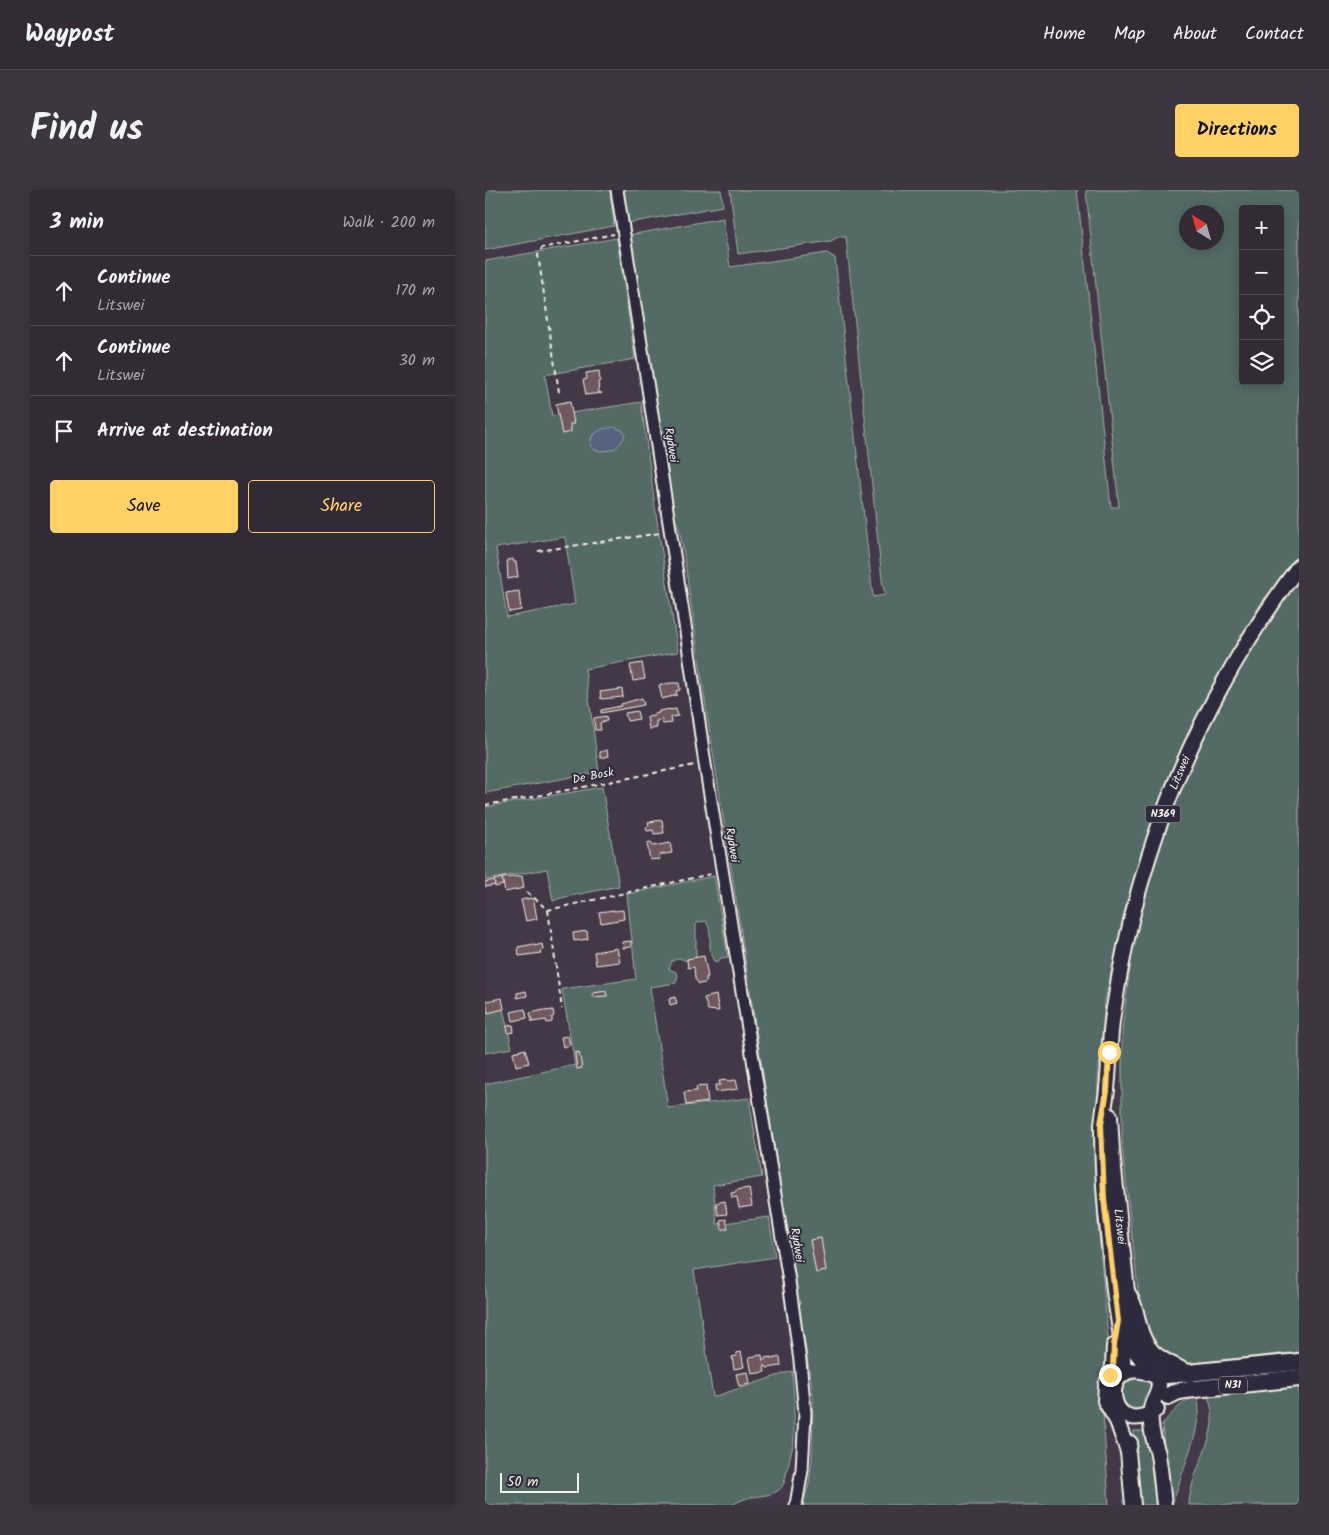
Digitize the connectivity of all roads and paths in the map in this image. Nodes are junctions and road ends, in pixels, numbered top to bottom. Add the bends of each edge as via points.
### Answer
1 (617, 190) edge
2 (623, 232) junction
3 (559, 392) dead end
4 (671, 532) junction
5 (538, 551) dead end
6 (1299, 566) edge
7 (705, 764) junction
8 (485, 805) edge
9 (723, 872) junction
10 (527, 892) dead end
11 (548, 910) junction
12 (562, 1010) dead end
13 (1107, 1091) junction
14 (1128, 1296) junction
15 (1118, 1321) junction
16 (1299, 1362) edge
17 (1189, 1374) junction
18 (1123, 1375) junction
19 (1157, 1376) junction
20 (1299, 1378) edge
21 (1159, 1406) junction
22 (1127, 1415) junction
23 (1128, 1452) junction
24 (1133, 1504) edge
25 (796, 1505) edge
26 (1163, 1505) edge

1 - 2 street, Rydwei
2 - 3 path via 542,248 538,255
2 - 4 street, Rydwei
4 - 5 path
4 - 7 street, Rydwei
6 - 13 main road, Litswei / N369 via 1276,596 1223,682 1178,774 1162,816 1123,952 1113,1010
7 - 8 path, De Bosk
7 - 9 street, Rydwei
9 - 11 path
9 - 25 street, Rydwei via 800,1360 805,1413 803,1470
10 - 11 path
11 - 12 path
13 - 14 main road, Litswei / N369
13 - 15 main road, Litswei / N369 via 1101,1124 1104,1199
14 - 17 highway via 1135,1306 1140,1335 1149,1350
14 - 19 main road, Litswei / N369 via 1133,1347
15 - 18 main road, Litswei / N369
15 - 23 main road, N369 via 1105,1401
16 - 17 highway, N31
17 - 19 highway, N31
18 - 19 main road via 1140,1370
18 - 22 main road, N369 via 1115,1385 1113,1395 1116,1405
19 - 21 main road via 1158,1393 1151,1408
20 - 21 highway, N31 via 1185,1390 1176,1392
21 - 22 main road via 1139,1417
21 - 26 main road via 1154,1442 1158,1452
22 - 23 main road, N369
23 - 24 main road, N369

